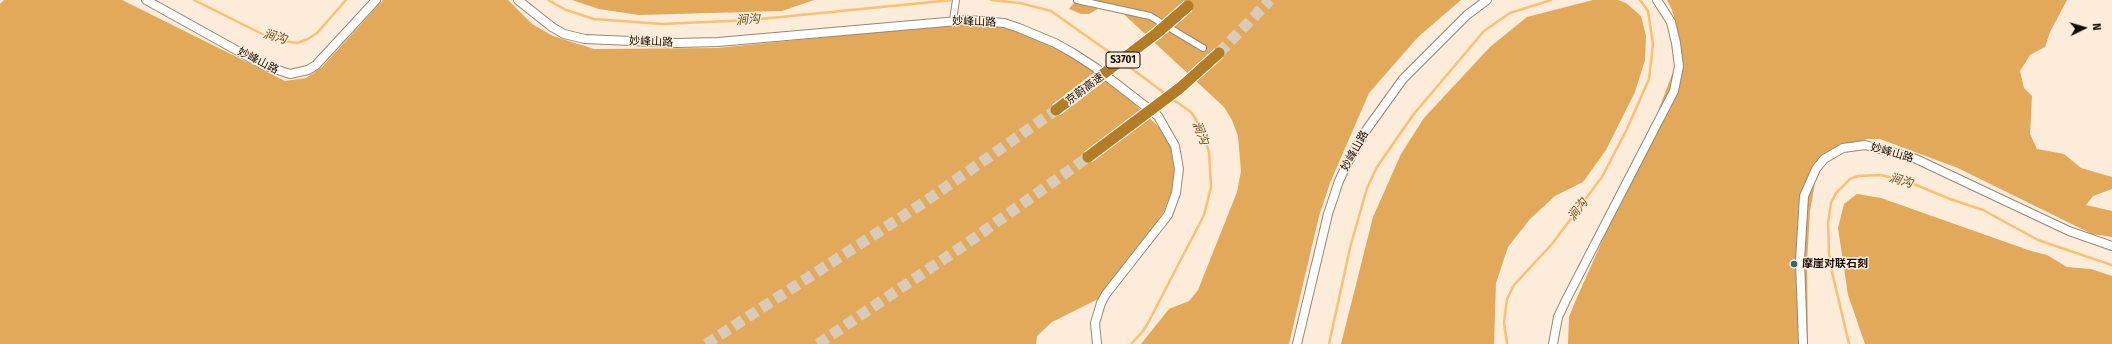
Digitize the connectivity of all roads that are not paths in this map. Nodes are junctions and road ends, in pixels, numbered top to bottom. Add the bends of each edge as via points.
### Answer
1 (146, 0) edge
2 (376, 0) edge
3 (518, 0) edge
4 (1077, 0) edge
5 (1487, 0) edge
6 (1657, 0) edge
7 (956, 2) edge
8 (1188, 6) dead end
9 (953, 20) junction
10 (1203, 48) dead end
11 (1219, 53) tunnel mouth
12 (1056, 110) tunnel mouth
13 (1088, 156) tunnel mouth
14 (2112, 246) edge
15 (1096, 341) edge
16 (1297, 344) edge
17 (1553, 344) edge
18 (1803, 344) edge

1 - 2 street, 妙峰山路 via 263,65 290,74 308,70 316,65
3 - 9 street, 妙峰山路 via 540,19 564,34 606,40 718,42
4 - 10 street via 1150,16
5 - 16 street, 妙峰山路 via 1467,15 1403,79 1348,162 1328,214
6 - 17 street via 1671,22 1676,43 1678,66 1674,91 1566,300 1558,317
7 - 9 street
8 - 12 highway, 京蔚高速 / S3701, bridge via 1157,33
9 - 15 street, 妙峰山路 via 1004,23 1035,33 1055,43 1096,68 1140,101 1158,116 1170,137 1177,156 1178,168 1173,205 1159,229 1106,294 1095,323
11 - 13 highway, bridge via 1180,88
14 - 18 street, 妙峰山路 via 2069,231 1914,158 1865,145 1843,148 1824,159 1816,169 1804,196 1800,255

